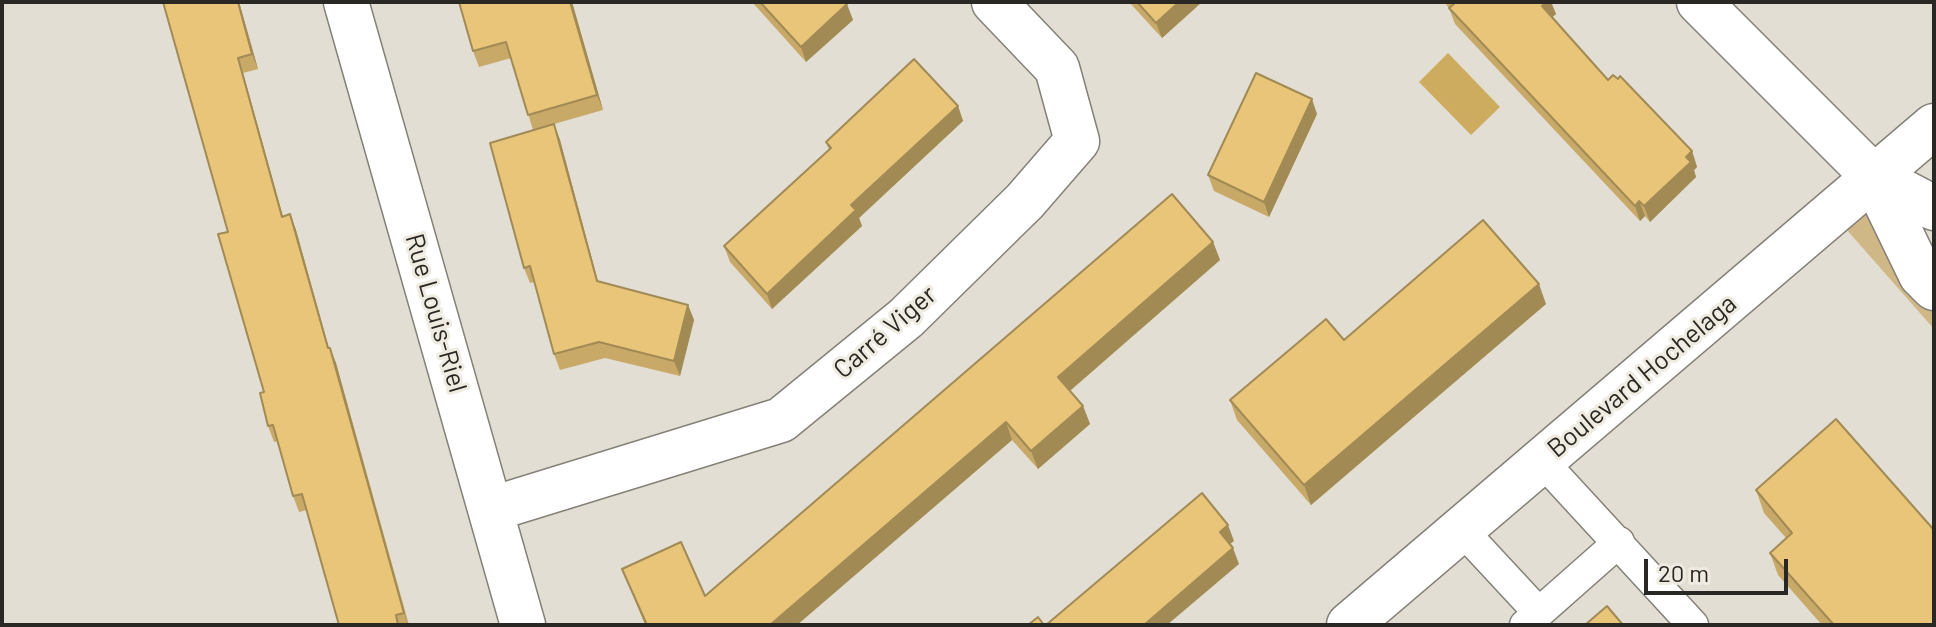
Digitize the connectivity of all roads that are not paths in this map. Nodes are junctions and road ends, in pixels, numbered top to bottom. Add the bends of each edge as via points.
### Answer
1 (346, 2) edge
2 (994, 2) edge
3 (1699, 2) edge
4 (1934, 126) edge
5 (1873, 176) junction
6 (1934, 208) edge
7 (1934, 288) edge
8 (1542, 461) junction
9 (492, 509) junction
10 (1461, 529) junction
11 (1619, 542) junction
12 (1532, 619) edge
13 (523, 625) edge
14 (1349, 625) edge
15 (1693, 625) edge

1 - 9 main road, Rue Louis-Riel
2 - 9 main road, Carré Viger via 1057,68 1077,141 1025,201 906,318 781,420
3 - 5 main road
4 - 5 main road, Boulevard Hochelaga
5 - 6 main road
5 - 7 main road via 1921,275
5 - 8 main road, Boulevard Hochelaga
8 - 10 main road, Boulevard Hochelaga
8 - 11 lane
9 - 13 main road, Rue Louis-Riel
10 - 12 lane
10 - 14 main road, Boulevard Hochelaga
11 - 12 lane
11 - 15 lane

